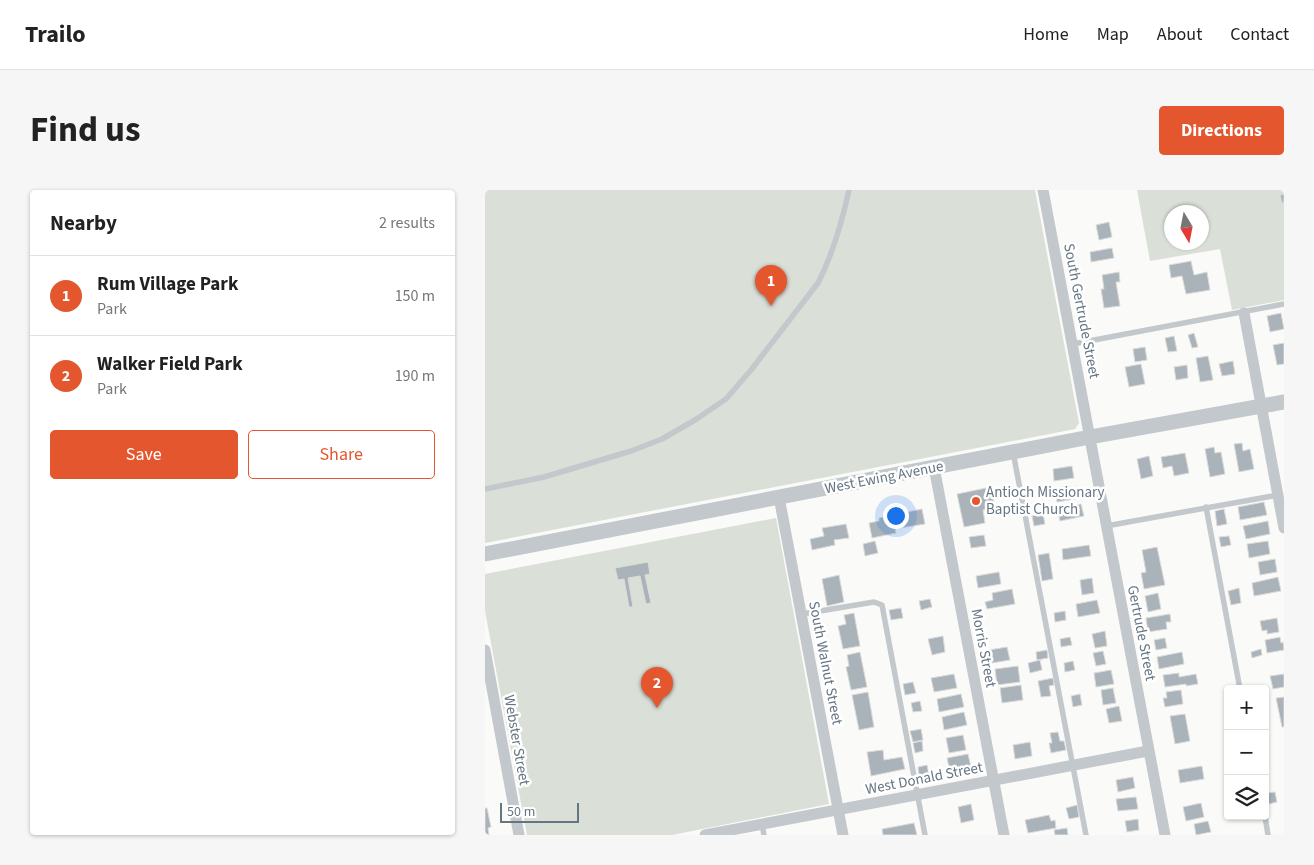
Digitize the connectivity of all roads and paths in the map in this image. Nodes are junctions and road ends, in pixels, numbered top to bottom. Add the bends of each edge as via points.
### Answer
1 (849, 190) edge
2 (1043, 190) edge
3 (1284, 304) edge
4 (1244, 313) junction
5 (1073, 344) junction
6 (1284, 402) edge
7 (1261, 406) junction
8 (1090, 437) junction
9 (1013, 452) junction
10 (934, 467) junction
11 (1280, 480) edge
12 (486, 490) edge
13 (1278, 495) junction
14 (779, 496) junction
15 (1206, 507) junction
16 (1106, 526) junction
17 (1284, 528) edge
18 (485, 554) edge
19 (802, 614) junction
20 (485, 650) edge
21 (1239, 685) edge
22 (1148, 750) junction
23 (1073, 765) junction
24 (993, 780) junction
25 (917, 794) junction
26 (838, 810) junction
27 (1266, 820) edge
28 (763, 830) edge
29 (519, 835) edge
30 (705, 835) edge
31 (843, 835) edge
32 (925, 835) edge
33 (1004, 835) edge
34 (1086, 835) edge
35 (1165, 835) edge
36 (1268, 835) edge

1 - 12 lane via 838,234 818,283 726,399 695,420 631,451 545,477
2 - 5 street, South Gertrude Street
3 - 4 lane
4 - 5 lane
4 - 7 street
5 - 8 street, South Gertrude Street
6 - 7 street, West Ewing Avenue
7 - 8 street, West Ewing Avenue
7 - 11 street
8 - 9 street, West Ewing Avenue
8 - 16 street, Gertrude Street
9 - 10 street, West Ewing Avenue
9 - 23 lane
10 - 14 street, West Ewing Avenue
10 - 24 street, Morris Street
11 - 13 street
13 - 15 lane
13 - 17 street
14 - 18 street, West Ewing Avenue
14 - 19 street, South Walnut Street
15 - 16 lane
15 - 21 lane
16 - 22 street, Gertrude Street
19 - 25 lane via 874,602 882,605
19 - 26 street, South Walnut Street
20 - 29 street, Webster Street
22 - 23 street, West Donald Street
22 - 35 street, Gertrude Street
23 - 24 street, West Donald Street
23 - 34 lane
24 - 25 street, West Donald Street
24 - 33 street, Morris Street
25 - 26 street, West Donald Street
25 - 32 lane
26 - 28 street, West Donald Street
26 - 31 street, South Walnut Street
27 - 36 lane
28 - 30 street, West Donald Street

